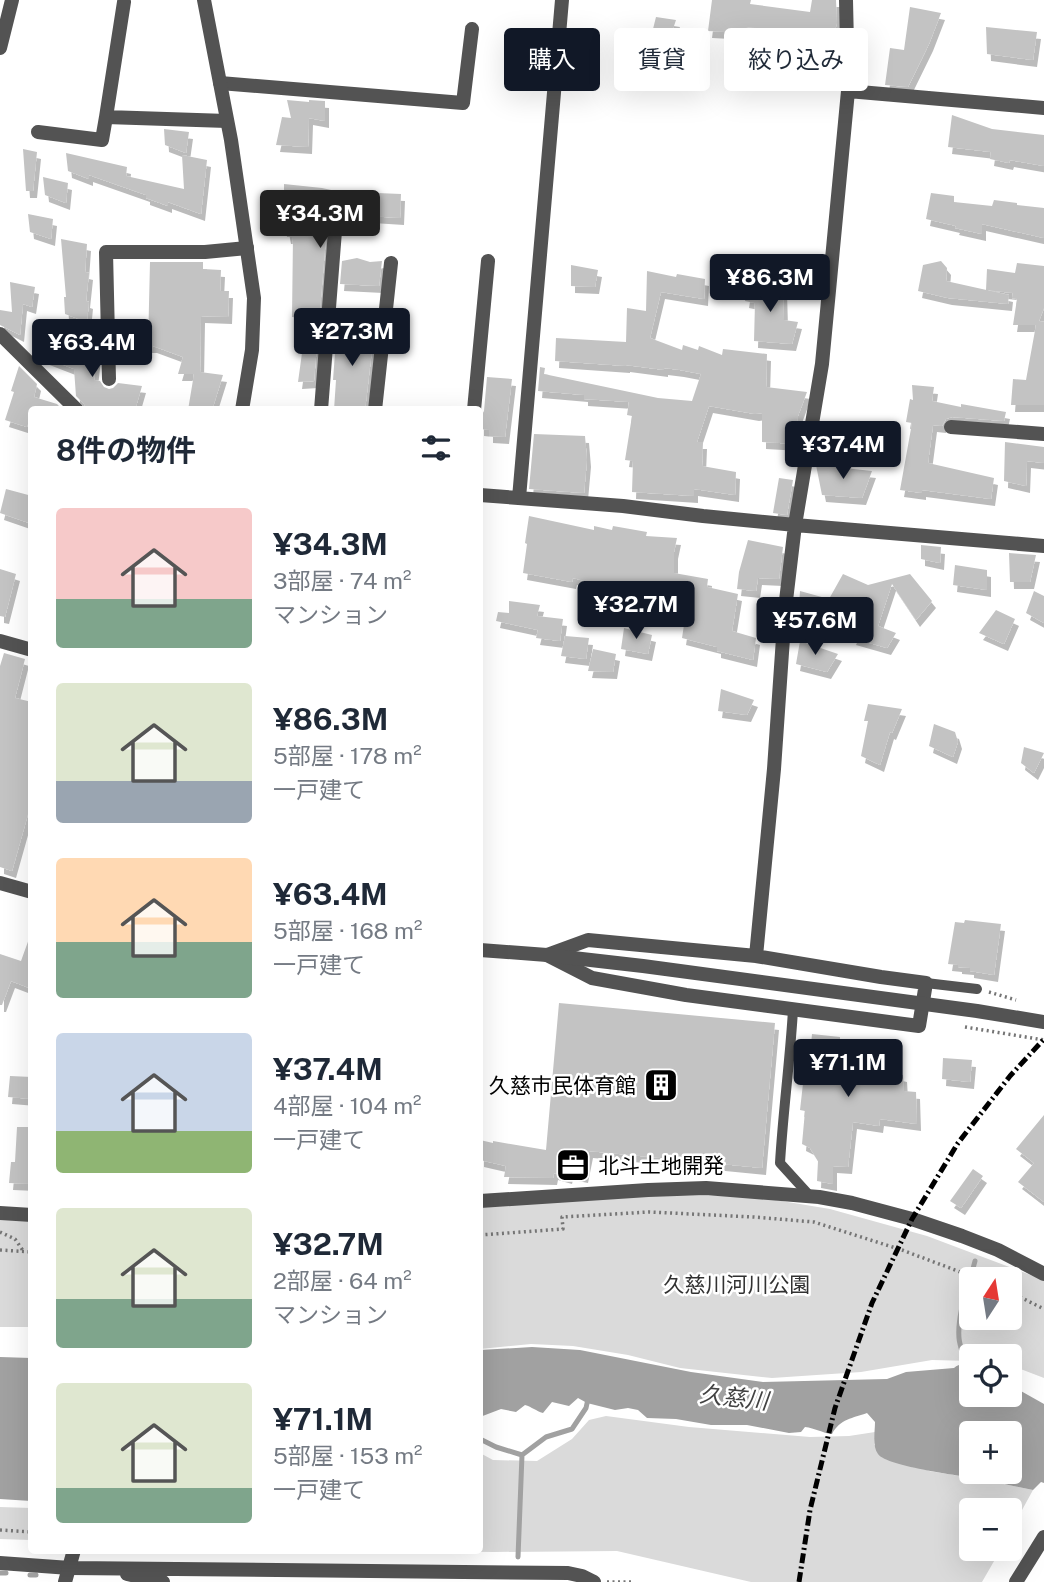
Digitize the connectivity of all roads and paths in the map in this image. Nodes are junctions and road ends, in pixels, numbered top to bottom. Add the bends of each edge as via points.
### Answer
1 (12, 0) edge
2 (204, 0) edge
3 (562, 0) edge
4 (846, 0) edge
5 (124, 2) dead end
6 (847, 28) edge
7 (472, 29) dead end
8 (0, 48) edge
9 (220, 83) junction
10 (848, 91) joint
11 (1044, 108) edge
12 (106, 117) junction
13 (227, 121) junction
14 (38, 132) dead end
15 (335, 231) dead end
16 (247, 248) junction
17 (488, 261) dead end
18 (391, 263) dead end
19 (0, 334) edge
20 (109, 379) dead end
21 (73, 406) edge
22 (243, 406) edge
23 (321, 406) edge
24 (375, 406) edge
25 (474, 406) edge
26 (951, 427) dead end
27 (1044, 434) edge
28 (483, 495) edge
29 (519, 498) junction
30 (795, 525) junction
31 (1044, 546) edge
32 (0, 641) edge
33 (28, 649) edge
34 (0, 883) edge
35 (28, 891) edge
36 (483, 950) edge
37 (547, 955) junction
38 (756, 956) junction
39 (926, 983) junction
40 (977, 989) dead end
41 (793, 1010) junction
42 (1044, 1022) edge
43 (976, 1028) dead end
44 (1044, 1040) edge
45 (810, 1196) junction
46 (483, 1201) edge
47 (0, 1213) edge
48 (28, 1215) edge
49 (0, 1232) edge
50 (483, 1235) edge
51 (0, 1250) edge
52 (24, 1252) junction
53 (28, 1252) edge
54 (959, 1271) edge
55 (1044, 1274) edge
56 (1022, 1298) edge
57 (1044, 1309) edge
58 (0, 1530) edge
59 (28, 1532) edge
60 (1044, 1537) edge
61 (73, 1554) edge
62 (0, 1563) edge
63 (97, 1568) junction
64 (67, 1575) edge
65 (392, 1576) edge
66 (163, 1582) edge
67 (594, 1582) edge
68 (632, 1582) edge
69 (1016, 1582) edge

1 - 8 street
2 - 9 street
3 - 29 street
4 - 6 street
5 - 12 street
7 - 9 street via 463,103
9 - 13 street
10 - 11 street
10 - 30 street via 822,364
12 - 13 street
12 - 14 street via 102,141
13 - 16 street
15 - 23 street
16 - 20 street via 106,252
16 - 22 street via 254,298
17 - 25 street
18 - 24 street
19 - 21 street
26 - 27 street
28 - 29 street
29 - 30 street
30 - 31 street
30 - 38 street
32 - 33 street
34 - 35 street
36 - 37 street
37 - 38 street via 588,940
37 - 41 street via 592,978
37 - 42 street
38 - 39 street
39 - 40 lane
39 - 41 street via 919,1026
41 - 45 lane via 780,1163
43 - 44 path
45 - 46 street via 706,1188
45 - 55 street via 912,1219 998,1250
47 - 48 street
49 - 52 path via 15,1238
50 - 54 path via 563,1230 562,1217 649,1212 754,1217 814,1222
51 - 52 path
52 - 53 path
56 - 57 path
58 - 59 path
60 - 69 street
61 - 64 street
62 - 64 street
63 - 64 street
63 - 65 street
63 - 66 street
65 - 67 street via 568,1573
67 - 68 path

